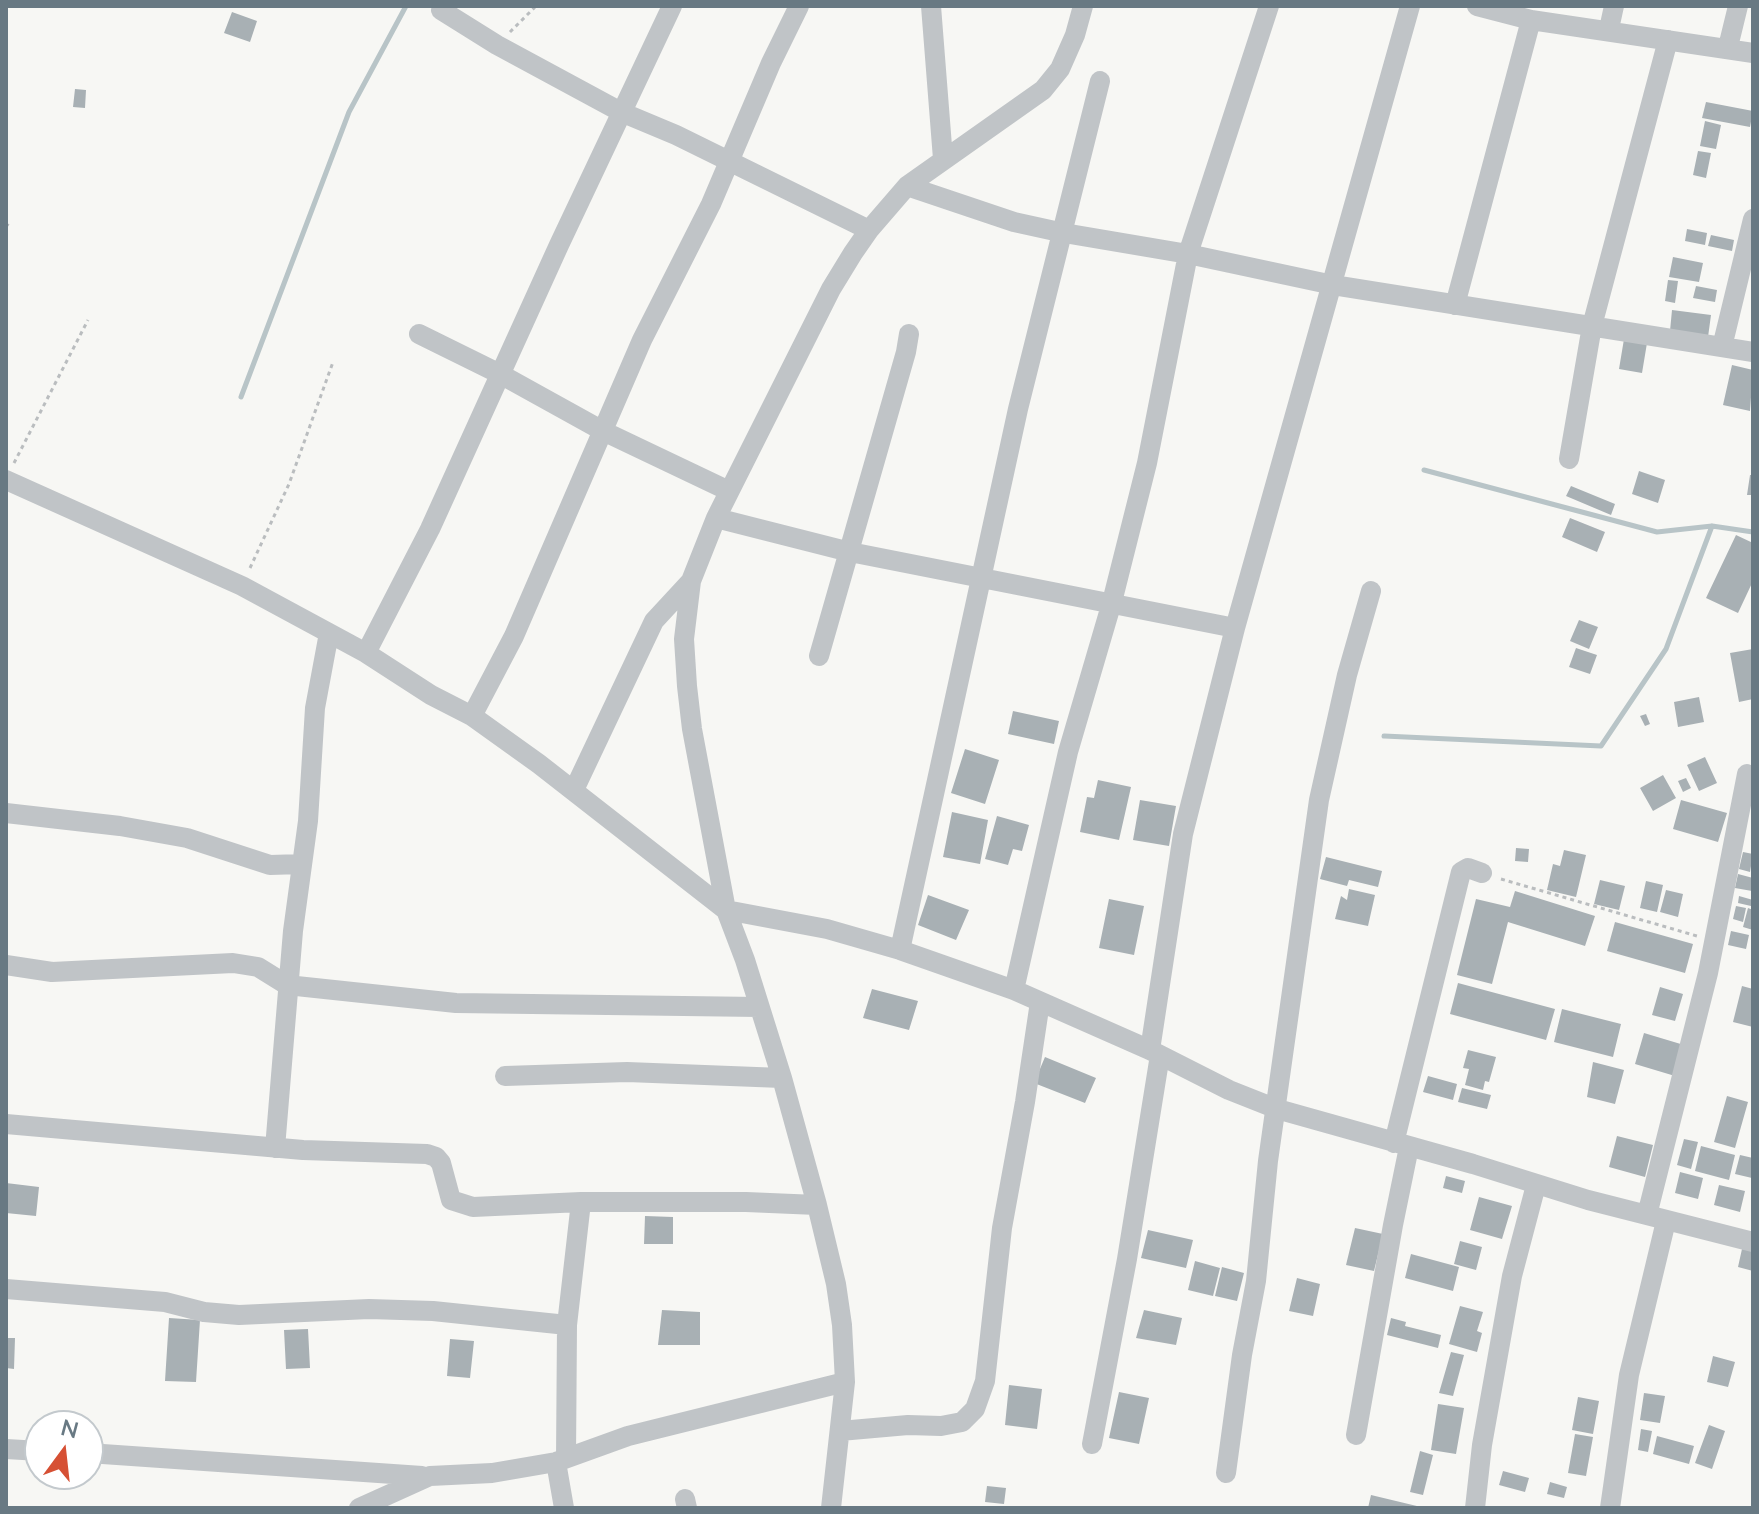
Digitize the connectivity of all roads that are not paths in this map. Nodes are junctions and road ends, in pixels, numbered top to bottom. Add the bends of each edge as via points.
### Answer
1 (672, 6) edge
2 (799, 6) edge
3 (931, 6) edge
4 (1083, 6) edge
5 (1269, 6) edge
6 (1410, 6) edge
7 (1477, 6) edge
8 (1614, 6) edge
9 (1738, 6) edge
10 (441, 10) dead end
11 (1531, 20) junction
12 (1609, 29) junction
13 (1668, 40) junction
14 (1728, 47) junction
15 (1753, 53) edge
16 (1100, 81) dead end
17 (621, 112) junction
18 (943, 159) junction
19 (729, 162) junction
20 (907, 186) junction
21 (1753, 219) edge
22 (869, 230) junction
23 (1064, 233) junction
24 (1188, 254) junction
25 (1333, 285) junction
26 (1455, 305) junction
27 (1592, 326) junction
28 (419, 334) dead end
29 (909, 334) dead end
30 (1722, 347) junction
31 (1753, 352) edge
32 (500, 374) junction
33 (603, 431) junction
34 (1569, 459) dead end
35 (9, 473) edge
36 (729, 491) junction
37 (716, 518) junction
38 (850, 552) junction
39 (980, 578) junction
40 (691, 581) junction
41 (1371, 591) dead end
42 (1112, 602) junction
43 (1235, 628) junction
44 (329, 633) junction
45 (366, 653) junction
46 (819, 656) dead end
47 (472, 716) junction
48 (1747, 774) dead end
49 (574, 790) junction
50 (6, 813) edge
51 (302, 864) junction
52 (1482, 873) road end
53 (726, 910) junction
54 (900, 950) junction
55 (6, 965) edge
56 (287, 985) junction
57 (1014, 990) junction
58 (1040, 1002) junction
59 (759, 1007) junction
60 (1155, 1053) junction
61 (505, 1076) dead end
62 (782, 1078) junction
63 (1277, 1109) junction
64 (6, 1124) edge
65 (1402, 1145) junction
66 (275, 1148) junction
67 (1536, 1185) junction
68 (581, 1202) junction
69 (817, 1205) junction
70 (1656, 1218) junction
71 (1753, 1242) edge
72 (6, 1289) edge
73 (567, 1325) junction
74 (845, 1382) junction
75 (840, 1431) junction
76 (1356, 1435) dead end
77 (1092, 1444) dead end
78 (104, 1454) edge
79 (561, 1460) junction
80 (1226, 1473) dead end
81 (430, 1476) junction
82 (359, 1508) edge
83 (564, 1508) edge
84 (831, 1508) edge
85 (1475, 1508) edge
86 (1610, 1508) edge

1 - 17 street
2 - 19 street
3 - 18 street
4 - 18 street via 1060,69 1043,90
5 - 24 street
6 - 25 street
7 - 11 street
8 - 12 street
9 - 14 street
10 - 17 street
11 - 12 street
11 - 26 street
12 - 13 street
13 - 14 street
13 - 27 street
14 - 15 street
16 - 23 street
17 - 19 street
17 - 32 street
18 - 20 street
19 - 22 street
19 - 33 street
20 - 22 street
20 - 23 street
21 - 30 street
22 - 36 street via 831,289
23 - 24 street
23 - 39 street
24 - 25 street
24 - 42 street via 1147,463
25 - 26 street
25 - 43 street
26 - 27 street
27 - 30 street
27 - 34 street
28 - 32 street
29 - 38 street
30 - 31 street
32 - 33 street
32 - 45 street via 430,529
33 - 36 street
33 - 47 street via 514,636
35 - 44 street
36 - 37 street
37 - 38 street
37 - 40 street
38 - 39 street
38 - 46 street
39 - 42 street
39 - 54 street
40 - 49 street via 654,621
40 - 53 street via 684,639 692,729
41 - 63 street via 1319,800
42 - 43 street
42 - 57 street via 1068,752
43 - 60 street via 1183,834
44 - 45 street
44 - 51 street via 315,708
45 - 47 street
47 - 49 street
48 - 70 street
49 - 53 street
50 - 51 street via 120,826 187,838 270,865
51 - 56 street
52 - 65 street via 1468,868 1461,872
53 - 54 street via 827,929
53 - 59 street
54 - 57 street
55 - 56 street via 52,972 233,963 258,967
56 - 59 street via 456,1003
56 - 66 street
57 - 58 street
58 - 60 street
58 - 75 street via 1002,1228 985,1381 975,1409 962,1422 941,1426
59 - 62 street
60 - 63 street
60 - 77 street via 1127,1259
61 - 62 street via 627,1072
62 - 69 street
63 - 65 street
63 - 80 street
64 - 66 street
65 - 67 street
65 - 76 street
66 - 68 street via 427,1154 441,1163 451,1200 461,1206
67 - 70 street
67 - 85 street via 1512,1276
68 - 69 street
68 - 73 street
69 - 74 street via 836,1284
70 - 71 street
70 - 86 street
72 - 73 street via 165,1302 239,1315 369,1309
73 - 79 street
74 - 75 street
74 - 79 street via 628,1436
75 - 84 street
78 - 81 street
79 - 81 street via 492,1473
79 - 83 street
81 - 82 street

